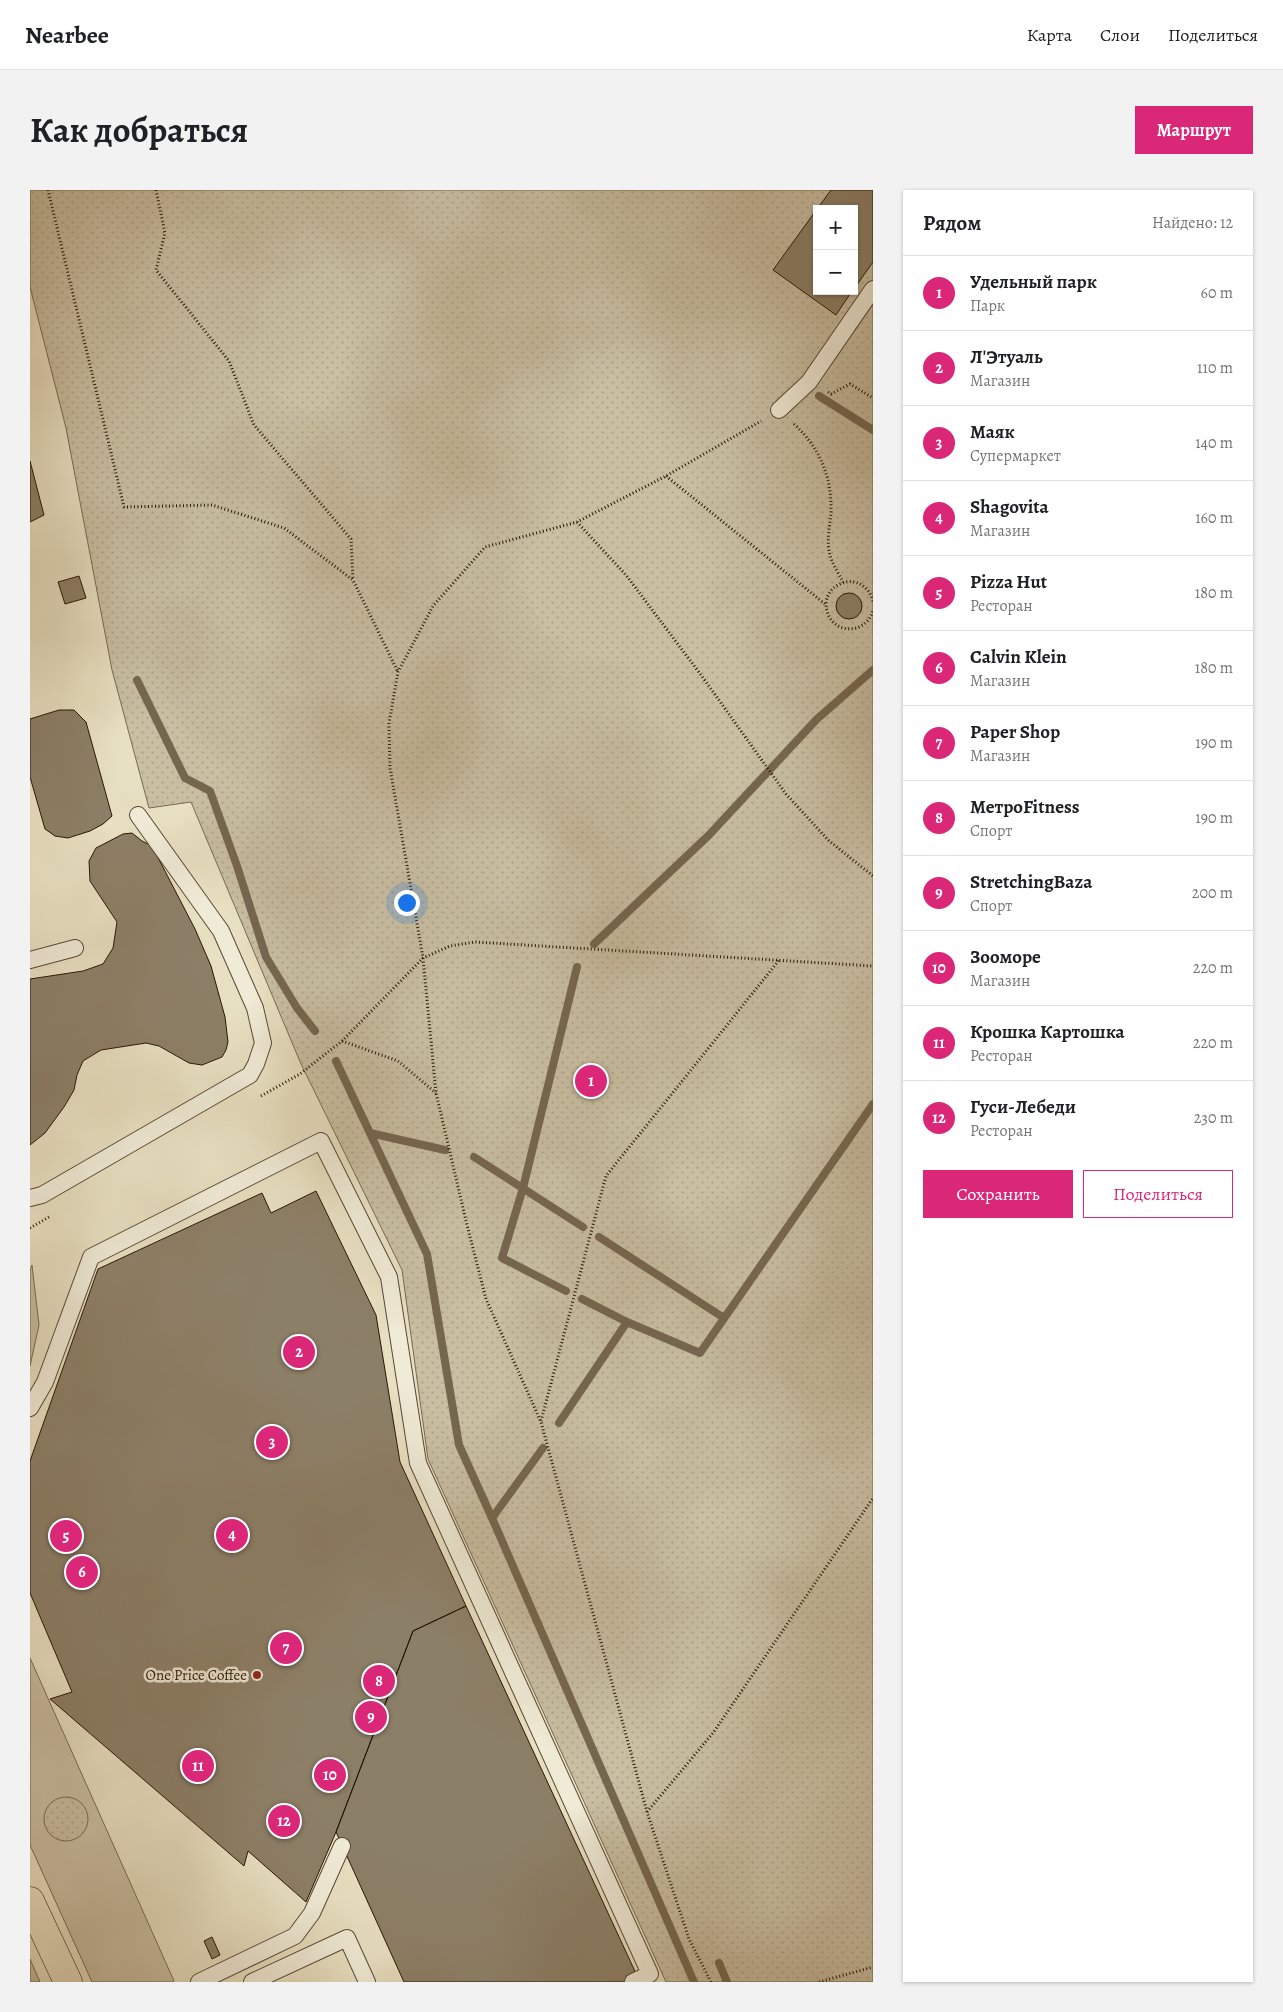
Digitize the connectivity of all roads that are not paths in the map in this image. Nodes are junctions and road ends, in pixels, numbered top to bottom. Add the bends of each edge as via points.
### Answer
1 (873, 289) edge
2 (779, 410) road end
3 (138, 815) dead end
4 (75, 948) dead end
5 (30, 960) edge
6 (30, 1198) edge
7 (30, 1408) edge
8 (342, 1846) dead end
9 (30, 1901) edge
10 (68, 1982) edge
11 (199, 1982) edge
12 (252, 1982) edge
13 (367, 1982) edge
14 (633, 1982) edge

1 - 2 lane via 809,382
3 - 6 lane via 220,931 255,1008 263,1044 250,1075 42,1196
4 - 5 lane
7 - 14 lane via 44,1382 91,1257 321,1141 389,1277 418,1464 650,1974
8 - 11 lane via 312,1913 295,1936
9 - 10 main road
12 - 13 lane via 347,1938

